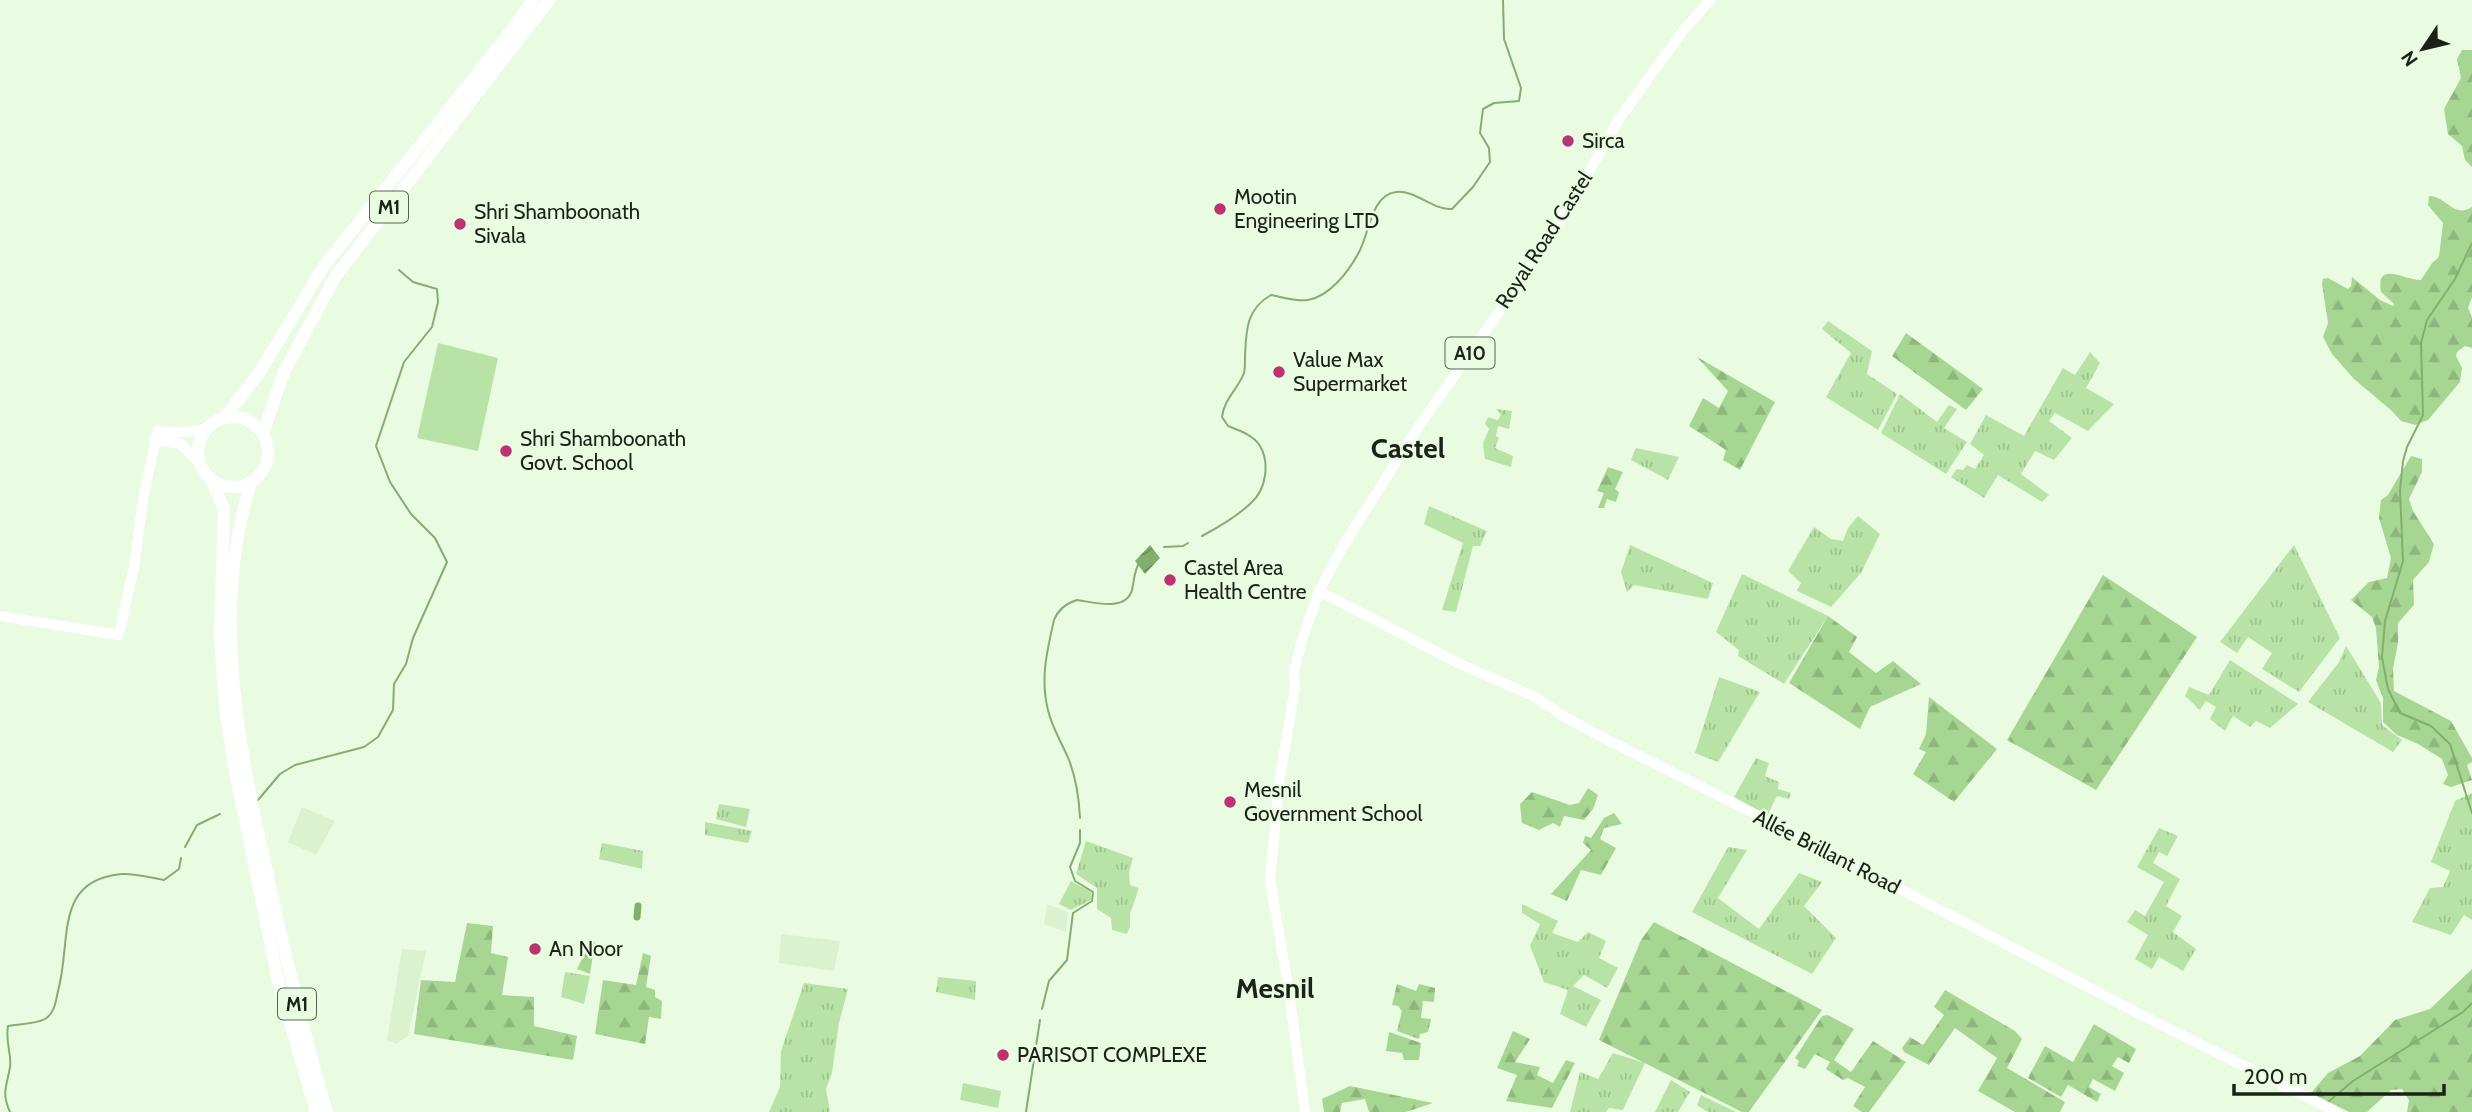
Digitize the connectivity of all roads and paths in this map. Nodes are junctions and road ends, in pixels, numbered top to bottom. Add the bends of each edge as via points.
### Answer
1 (533, 0) edge
2 (549, 0) edge
3 (1710, 0) edge
4 (224, 418) junction
5 (207, 429) junction
6 (263, 434) junction
7 (156, 435) junction
8 (200, 464) junction
9 (211, 480) junction
10 (251, 483) junction
11 (1319, 591) junction
12 (0, 616) edge
13 (2335, 1111) edge
14 (316, 1112) edge
15 (327, 1112) edge
16 (1305, 1112) edge

1 - 4 highway, M1 via 324,265 259,373
2 - 6 highway, M1 via 335,277 284,372
3 - 11 main road, Royal Road Castel / A10 via 1621,116 1550,239 1415,432 1342,546
4 - 5 highway, M1
4 - 6 highway via 246,419
5 - 7 main road
5 - 8 highway via 200,440
6 - 10 highway, M1 via 267,463
7 - 8 main road via 181,444
7 - 12 main road via 119,635
8 - 9 highway, M1
9 - 10 highway via 238,488
9 - 14 highway, M1 via 224,509 220,636 235,772 278,980
10 - 15 highway, M1 via 240,521 233,588 231,650 238,720 292,987
11 - 13 main road, Allée Brillant Road via 1535,697 1602,737
11 - 16 main road, A10 via 1294,671 1270,880

